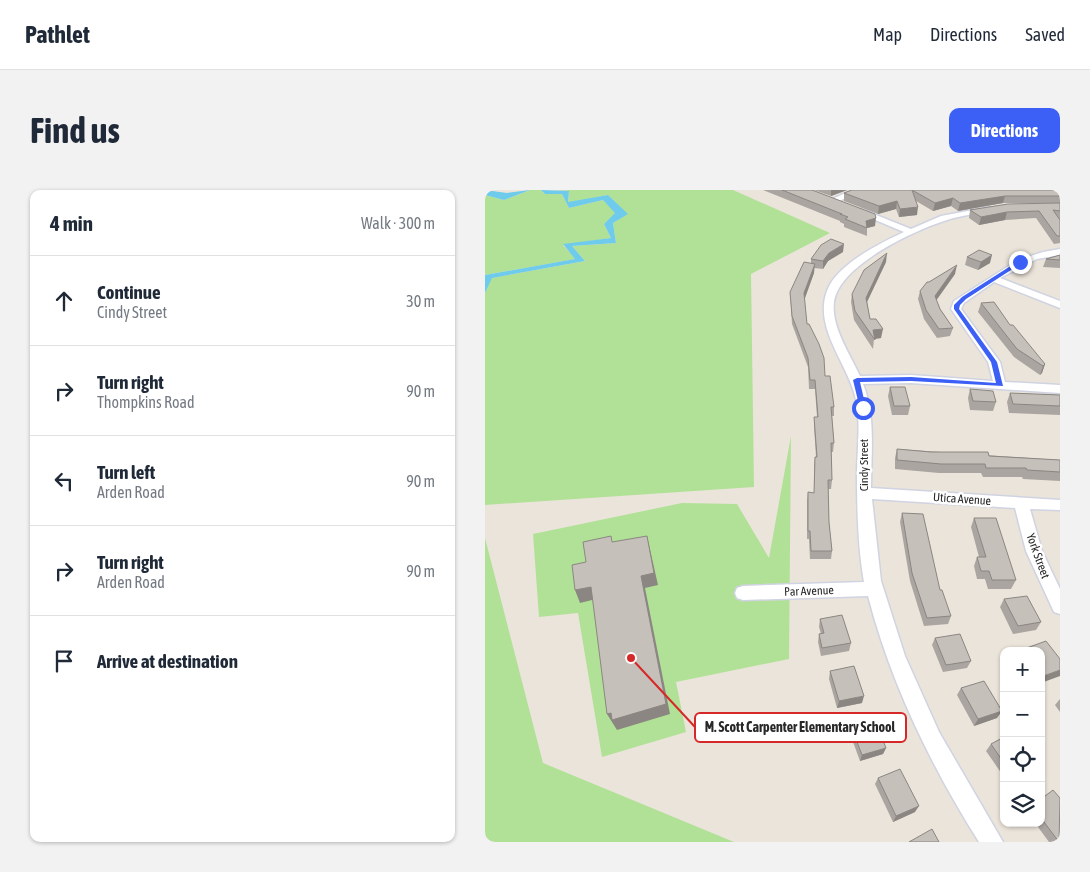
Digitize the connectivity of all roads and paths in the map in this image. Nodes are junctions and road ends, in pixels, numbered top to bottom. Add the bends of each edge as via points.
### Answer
1 (859, 190) edge
2 (841, 205) edge
3 (1005, 207) edge
4 (850, 208) edge
5 (912, 232) junction
6 (1060, 252) edge
7 (994, 279) junction
8 (1060, 305) edge
9 (857, 380) junction
10 (1000, 385) junction
11 (1060, 389) edge
12 (864, 493) junction
13 (1021, 503) junction
14 (1060, 505) edge
15 (874, 589) junction
16 (743, 594) dead end
17 (1060, 607) edge
18 (992, 842) edge

1 - 2 street via 828,200
3 - 5 street, Cindy Street via 948,217
4 - 5 street
5 - 9 street, Cindy Street via 851,266 831,293 828,314
6 - 7 street via 1024,259
7 - 8 street
7 - 10 street via 959,301 956,309 994,362
9 - 10 street via 911,379
9 - 12 street, Cindy Street via 864,419
10 - 11 street
12 - 13 street, Utica Avenue
12 - 15 street, Cindy Street
13 - 14 street, Utica Avenue
13 - 17 street, York Street via 1034,551
15 - 16 street, Par Avenue
15 - 18 street, Cindy Street via 896,661 922,720

